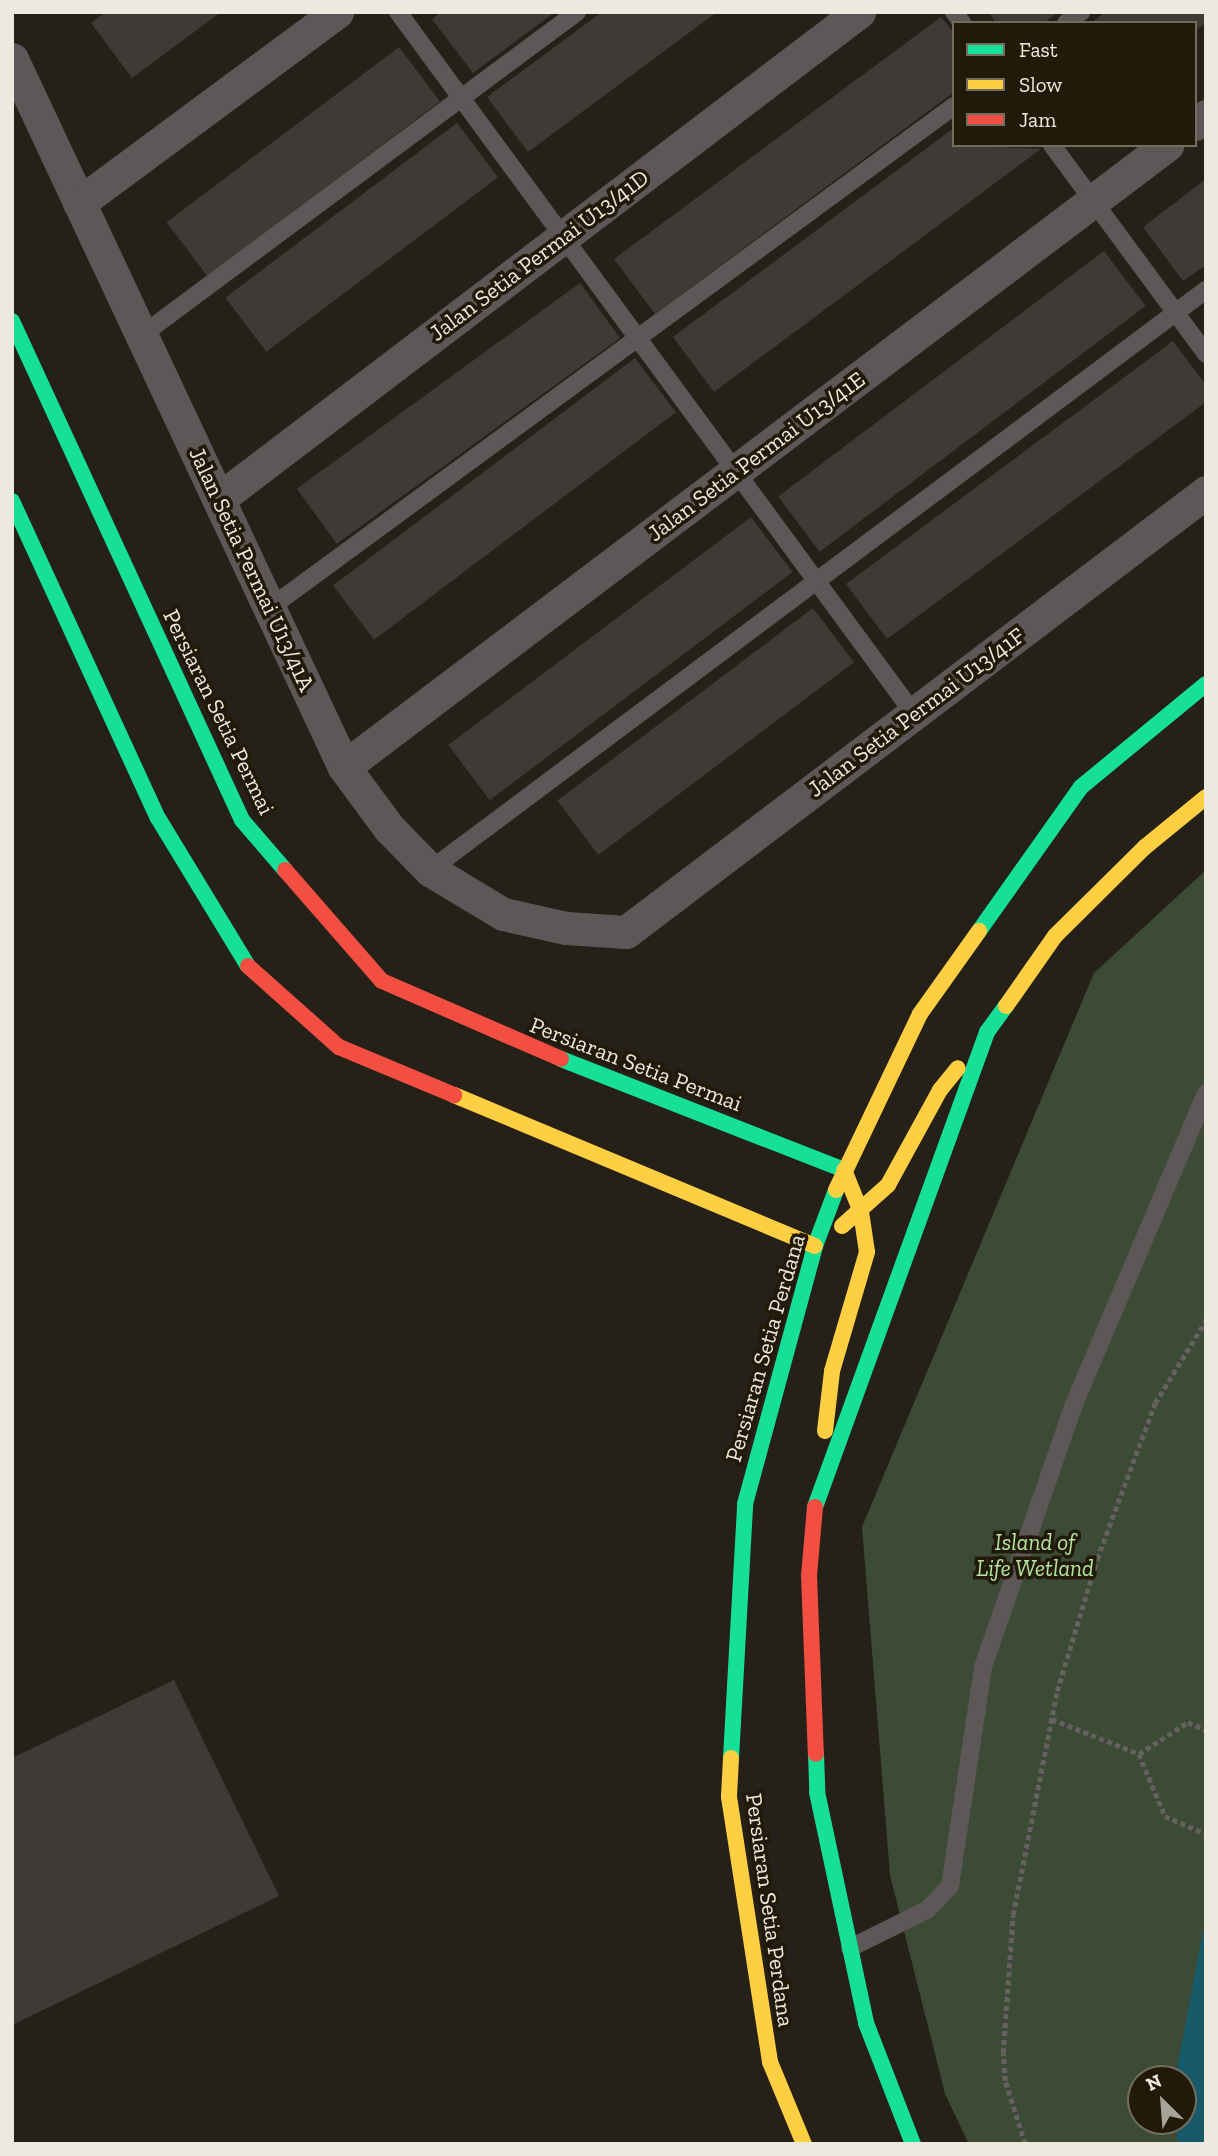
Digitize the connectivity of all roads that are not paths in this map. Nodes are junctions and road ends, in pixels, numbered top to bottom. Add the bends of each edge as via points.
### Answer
1 (337, 12) edge
2 (398, 12) edge
3 (577, 12) edge
4 (859, 12) edge
5 (12, 60) edge
6 (461, 98) junction
7 (952, 107) edge
8 (1053, 147) edge
9 (1164, 147) edge
10 (1093, 201) junction
11 (79, 203) junction
12 (563, 237) junction
13 (1206, 290) edge
14 (1176, 313) junction
15 (12, 321) edge
16 (142, 335) junction
17 (637, 338) junction
18 (1206, 354) edge
19 (734, 472) junction
20 (1206, 492) edge
21 (220, 498) junction
22 (12, 500) edge
23 (816, 582) junction
24 (271, 607) junction
25 (1206, 684) edge
26 (914, 714) junction
27 (344, 767) junction
28 (1206, 797) edge
29 (430, 870) junction
30 (626, 932) joint
31 (987, 1032) junction
32 (1206, 1094) edge
33 (844, 1170) junction
34 (861, 1212) junction
35 (815, 1247) junction
36 (816, 1500) junction
37 (850, 1948) junction
38 (804, 2144) edge
39 (913, 2144) edge

1 - 11 street
2 - 6 lane
3 - 6 lane
4 - 12 street, Jalan Setia Permai U13/41D
5 - 11 street, Jalan Setia Permai U13/41A
6 - 12 lane
6 - 16 lane
7 - 17 lane
8 - 10 lane
9 - 10 street, Jalan Setia Permai U13/41E
10 - 14 lane
10 - 19 street, Jalan Setia Permai U13/41E
11 - 16 street, Jalan Setia Permai U13/41A
12 - 17 lane
12 - 21 street, Jalan Setia Permai U13/41D
13 - 14 lane
14 - 18 lane
14 - 23 lane
15 - 33 main road, Persiaran Setia Permai via 242,820 382,981 524,1045
16 - 21 street, Jalan Setia Permai U13/41A
17 - 19 lane
17 - 24 lane
19 - 23 lane
19 - 27 street, Jalan Setia Permai U13/41E
20 - 26 street, Jalan Setia Permai U13/41F
21 - 24 street, Jalan Setia Permai U13/41A
22 - 35 main road via 158,818 241,960 339,1047
23 - 26 lane
23 - 29 lane
24 - 27 street, Jalan Setia Permai U13/41A
25 - 33 main road, Persiaran Setia Perdana via 1081,787 920,1014
26 - 30 street, Jalan Setia Permai U13/41F
27 - 29 street, Jalan Setia Permai U13/41A via 389,828
28 - 31 main road via 1145,847 1055,936
29 - 30 street, Jalan Setia Permai U13/41A via 503,914 566,928
31 - 34 main road via 940,1090 888,1185
31 - 36 main road
32 - 37 lane via 1075,1402 983,1667 950,1886 927,1910
33 - 34 main road
33 - 35 main road, Persiaran Setia Perdana
34 - 35 main road
34 - 36 main road via 867,1252 832,1371
35 - 38 main road, Persiaran Setia Perdana via 745,1504 729,1797 770,2062
36 - 37 main road via 809,1575 817,1792
37 - 39 main road via 866,2023

